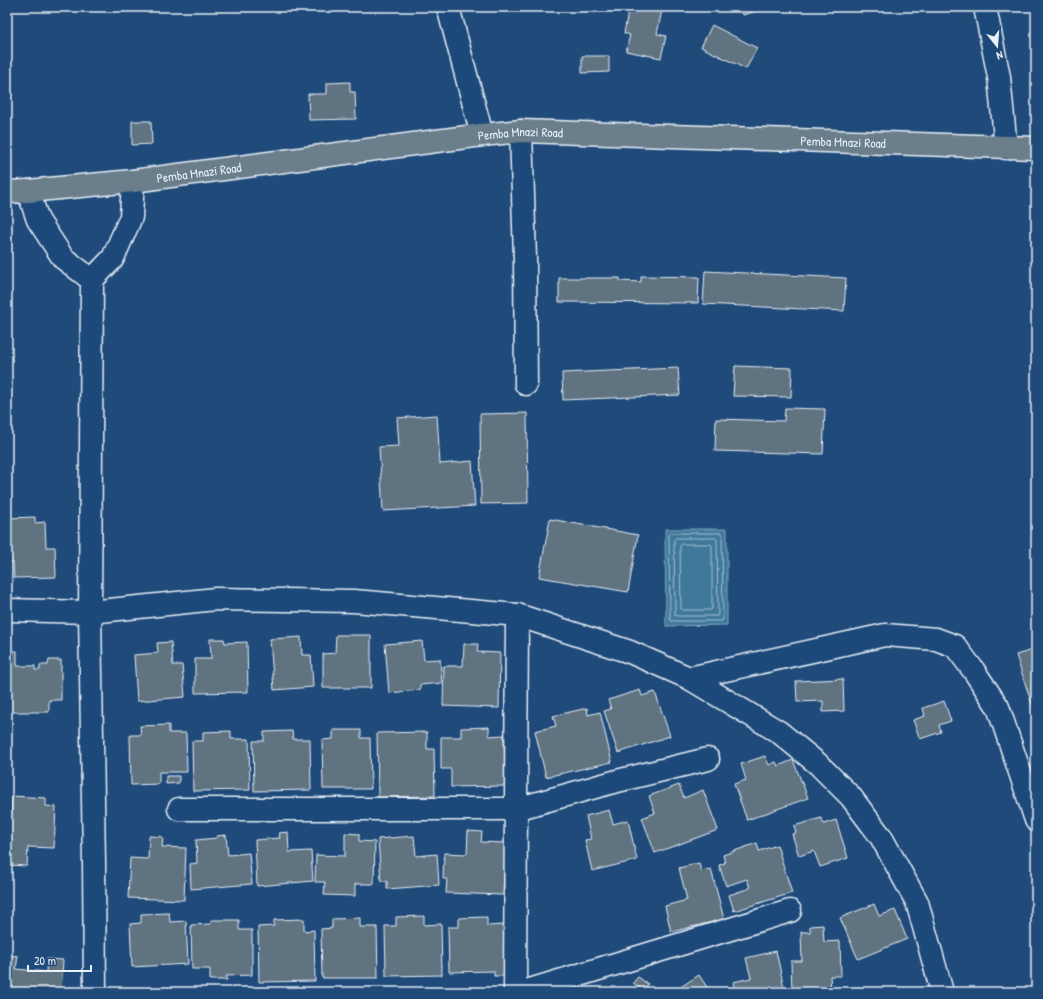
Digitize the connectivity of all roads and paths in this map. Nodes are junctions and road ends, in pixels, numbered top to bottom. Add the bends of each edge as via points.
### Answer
1 (448, 7) edge
2 (985, 7) edge
3 (521, 131) junction
4 (482, 135) junction
5 (1006, 148) junction
6 (1036, 148) edge
7 (134, 181) junction
8 (18, 192) edge
9 (92, 280) junction
10 (526, 384) dead end
11 (7, 610) edge
12 (90, 612) junction
13 (517, 615) junction
14 (689, 678) junction
15 (708, 759) dead end
16 (516, 809) junction
17 (179, 810) dead end
18 (1036, 820) edge
19 (790, 911) dead end
20 (95, 992) edge
21 (515, 992) edge
22 (523, 992) edge
23 (942, 992) edge

1 - 4 street
2 - 5 street via 999,77
3 - 4 main road, Pemba Mnazi Road
3 - 5 main road, Pemba Mnazi Road
3 - 10 street
4 - 7 main road, Pemba Mnazi Road
5 - 6 main road, Pemba Mnazi Road
7 - 8 main road, Pemba Mnazi Road
7 - 9 street via 131,217 113,258
8 - 9 street via 63,258
9 - 12 street
11 - 12 street
12 - 13 street via 223,600 354,601
12 - 20 street
13 - 14 street via 630,652
13 - 16 street
14 - 18 street via 885,635 936,639 955,646 998,707
14 - 23 street via 779,732 818,764 851,797 881,837 917,902
15 - 16 street via 596,786
16 - 17 street
16 - 21 street
19 - 22 street

